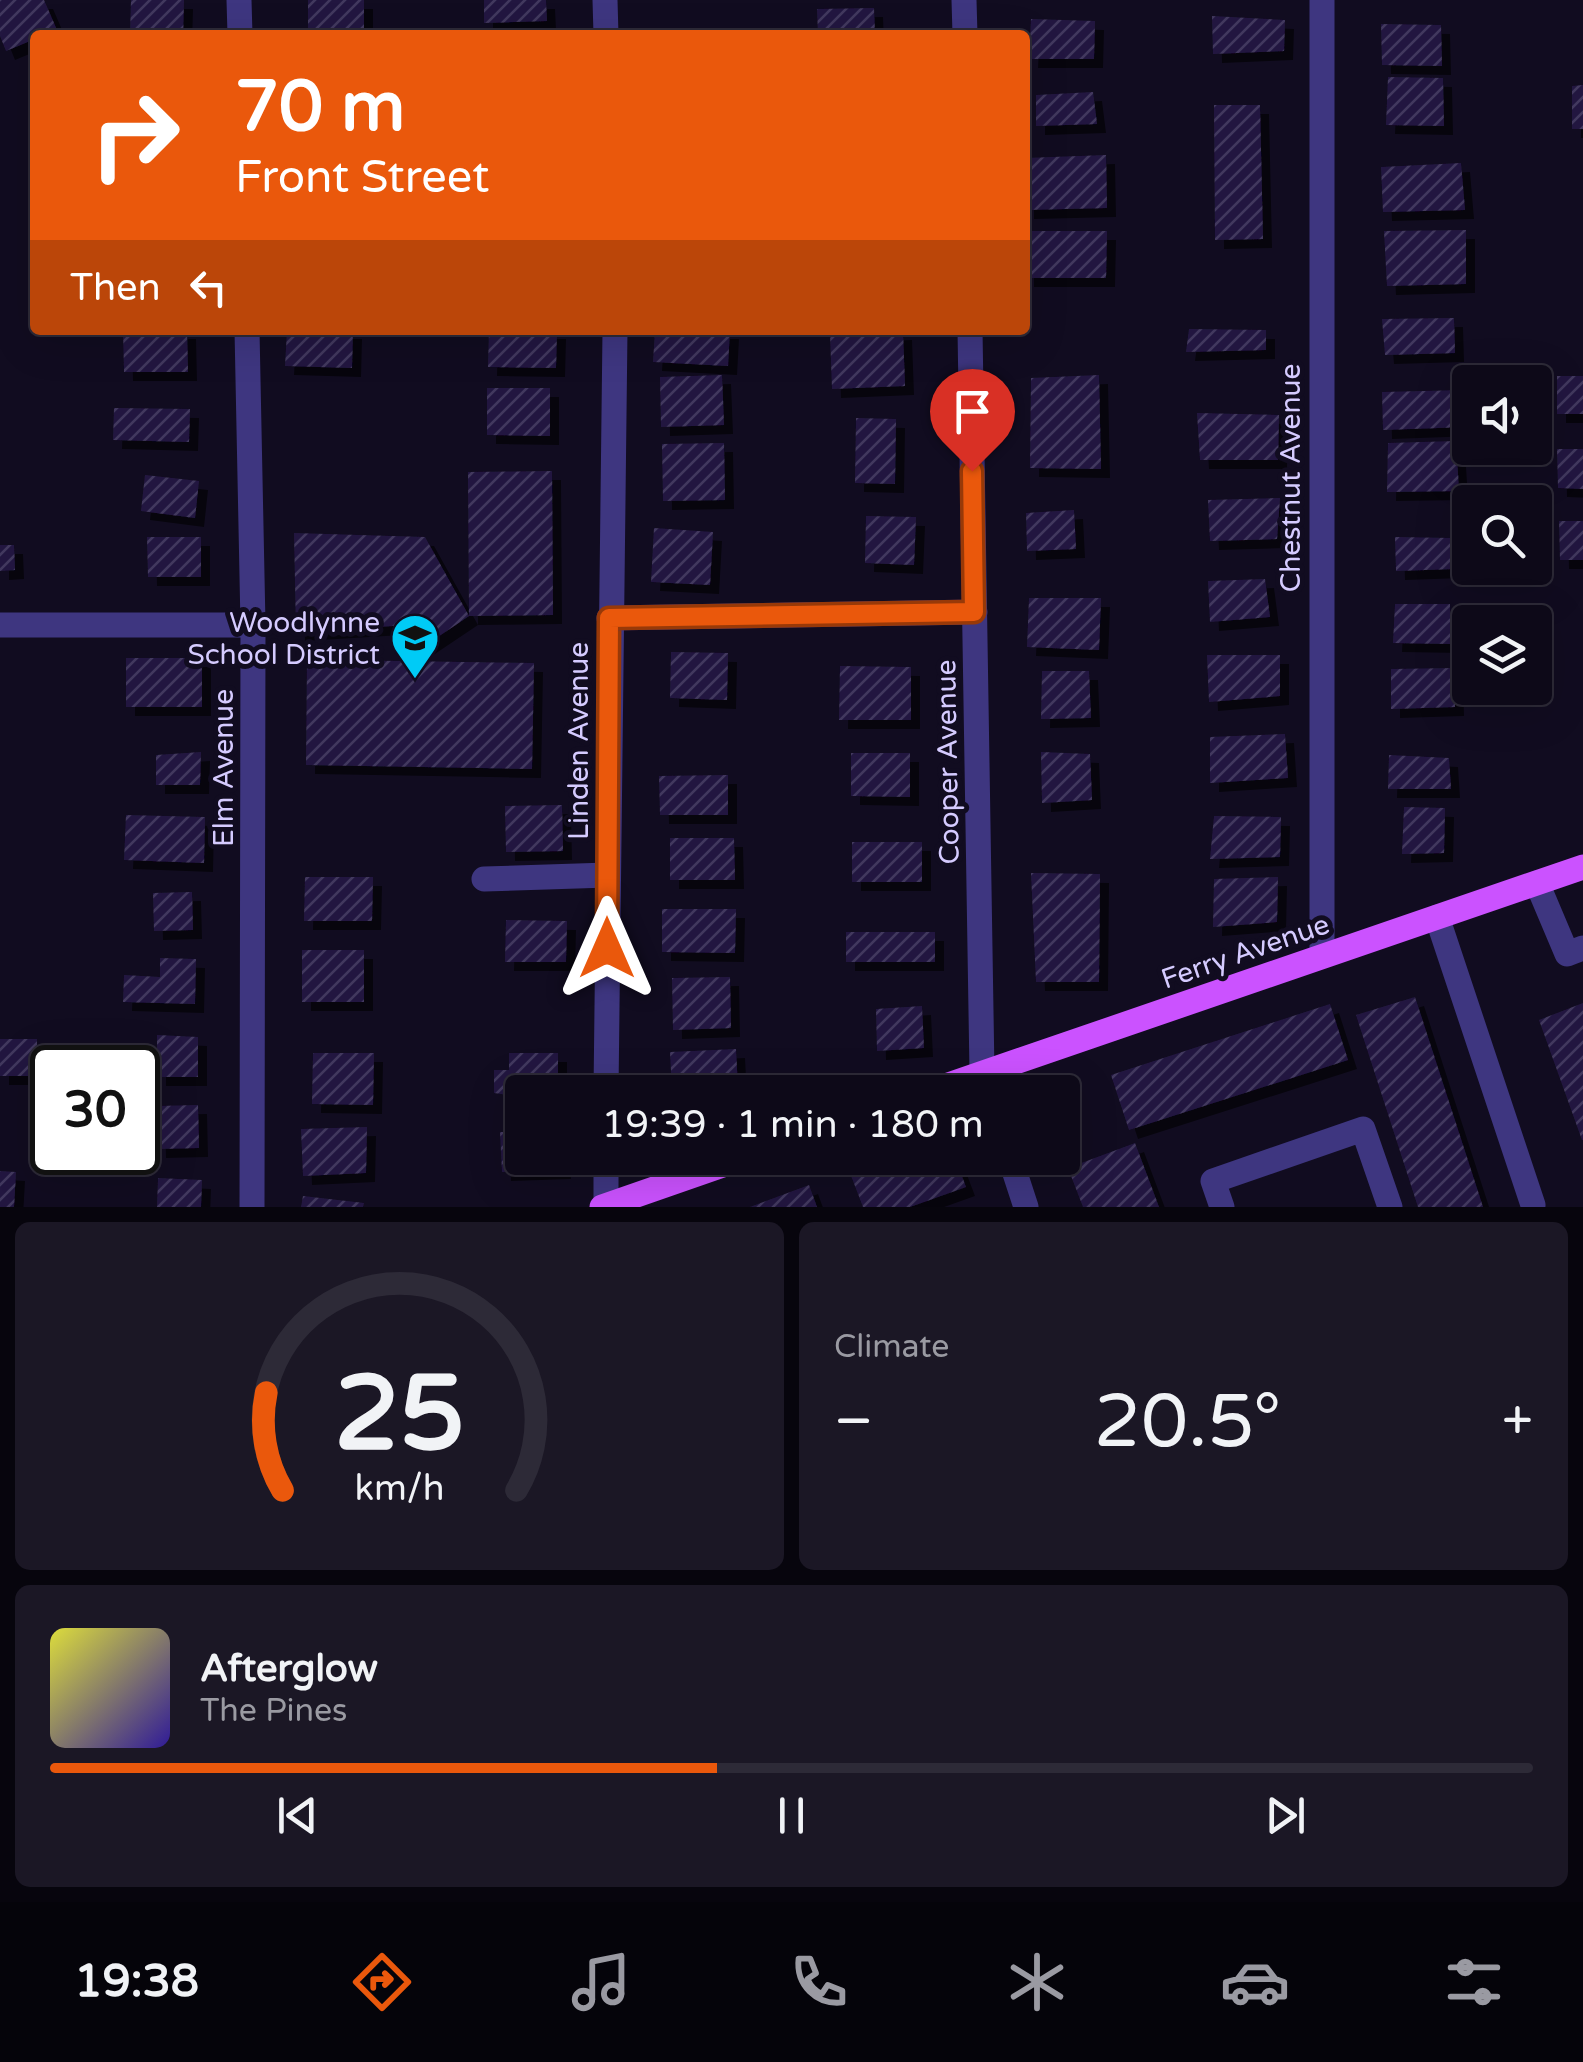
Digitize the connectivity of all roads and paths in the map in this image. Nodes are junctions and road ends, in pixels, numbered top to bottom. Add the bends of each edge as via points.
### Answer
1 (240, 0) edge
2 (606, 0) edge
3 (964, 0) edge
4 (1322, 0) edge
5 (240, 30) edge
6 (606, 30) edge
7 (965, 30) edge
8 (247, 335) edge
9 (615, 335) edge
10 (970, 335) edge
11 (974, 612) junction
12 (609, 618) junction
13 (0, 625) edge
14 (253, 625) junction
15 (1583, 867) edge
16 (608, 875) junction
17 (484, 879) dead end
18 (1537, 883) junction
19 (1437, 917) junction
20 (1583, 948) edge
21 (1322, 956) junction
22 (606, 1075) edge
23 (985, 1075) edge
24 (1006, 1075) edge
25 (605, 1175) edge
26 (694, 1175) edge
27 (1016, 1175) edge
28 (1533, 1204) edge
29 (604, 1206) edge
30 (252, 1207) edge
31 (1026, 1207) edge
32 (1222, 1207) edge
33 (1390, 1207) edge

1 - 5 street
2 - 6 street
3 - 7 street
4 - 21 street, Chestnut Avenue
8 - 14 street, Elm Avenue
9 - 12 street, Linden Avenue
10 - 11 street, Cooper Avenue
11 - 12 street
11 - 23 street, Cooper Avenue
12 - 16 street, Linden Avenue
13 - 14 street
14 - 30 street, Elm Avenue
15 - 18 main road, Ferry Avenue
16 - 17 street
16 - 22 street, Linden Avenue
18 - 19 main road, Ferry Avenue
18 - 20 street via 1566,954
19 - 21 main road, Ferry Avenue
19 - 28 street
21 - 24 main road, Ferry Avenue
25 - 29 street
26 - 29 main road
27 - 31 street
32 - 33 street via 1213,1180 1363,1129

